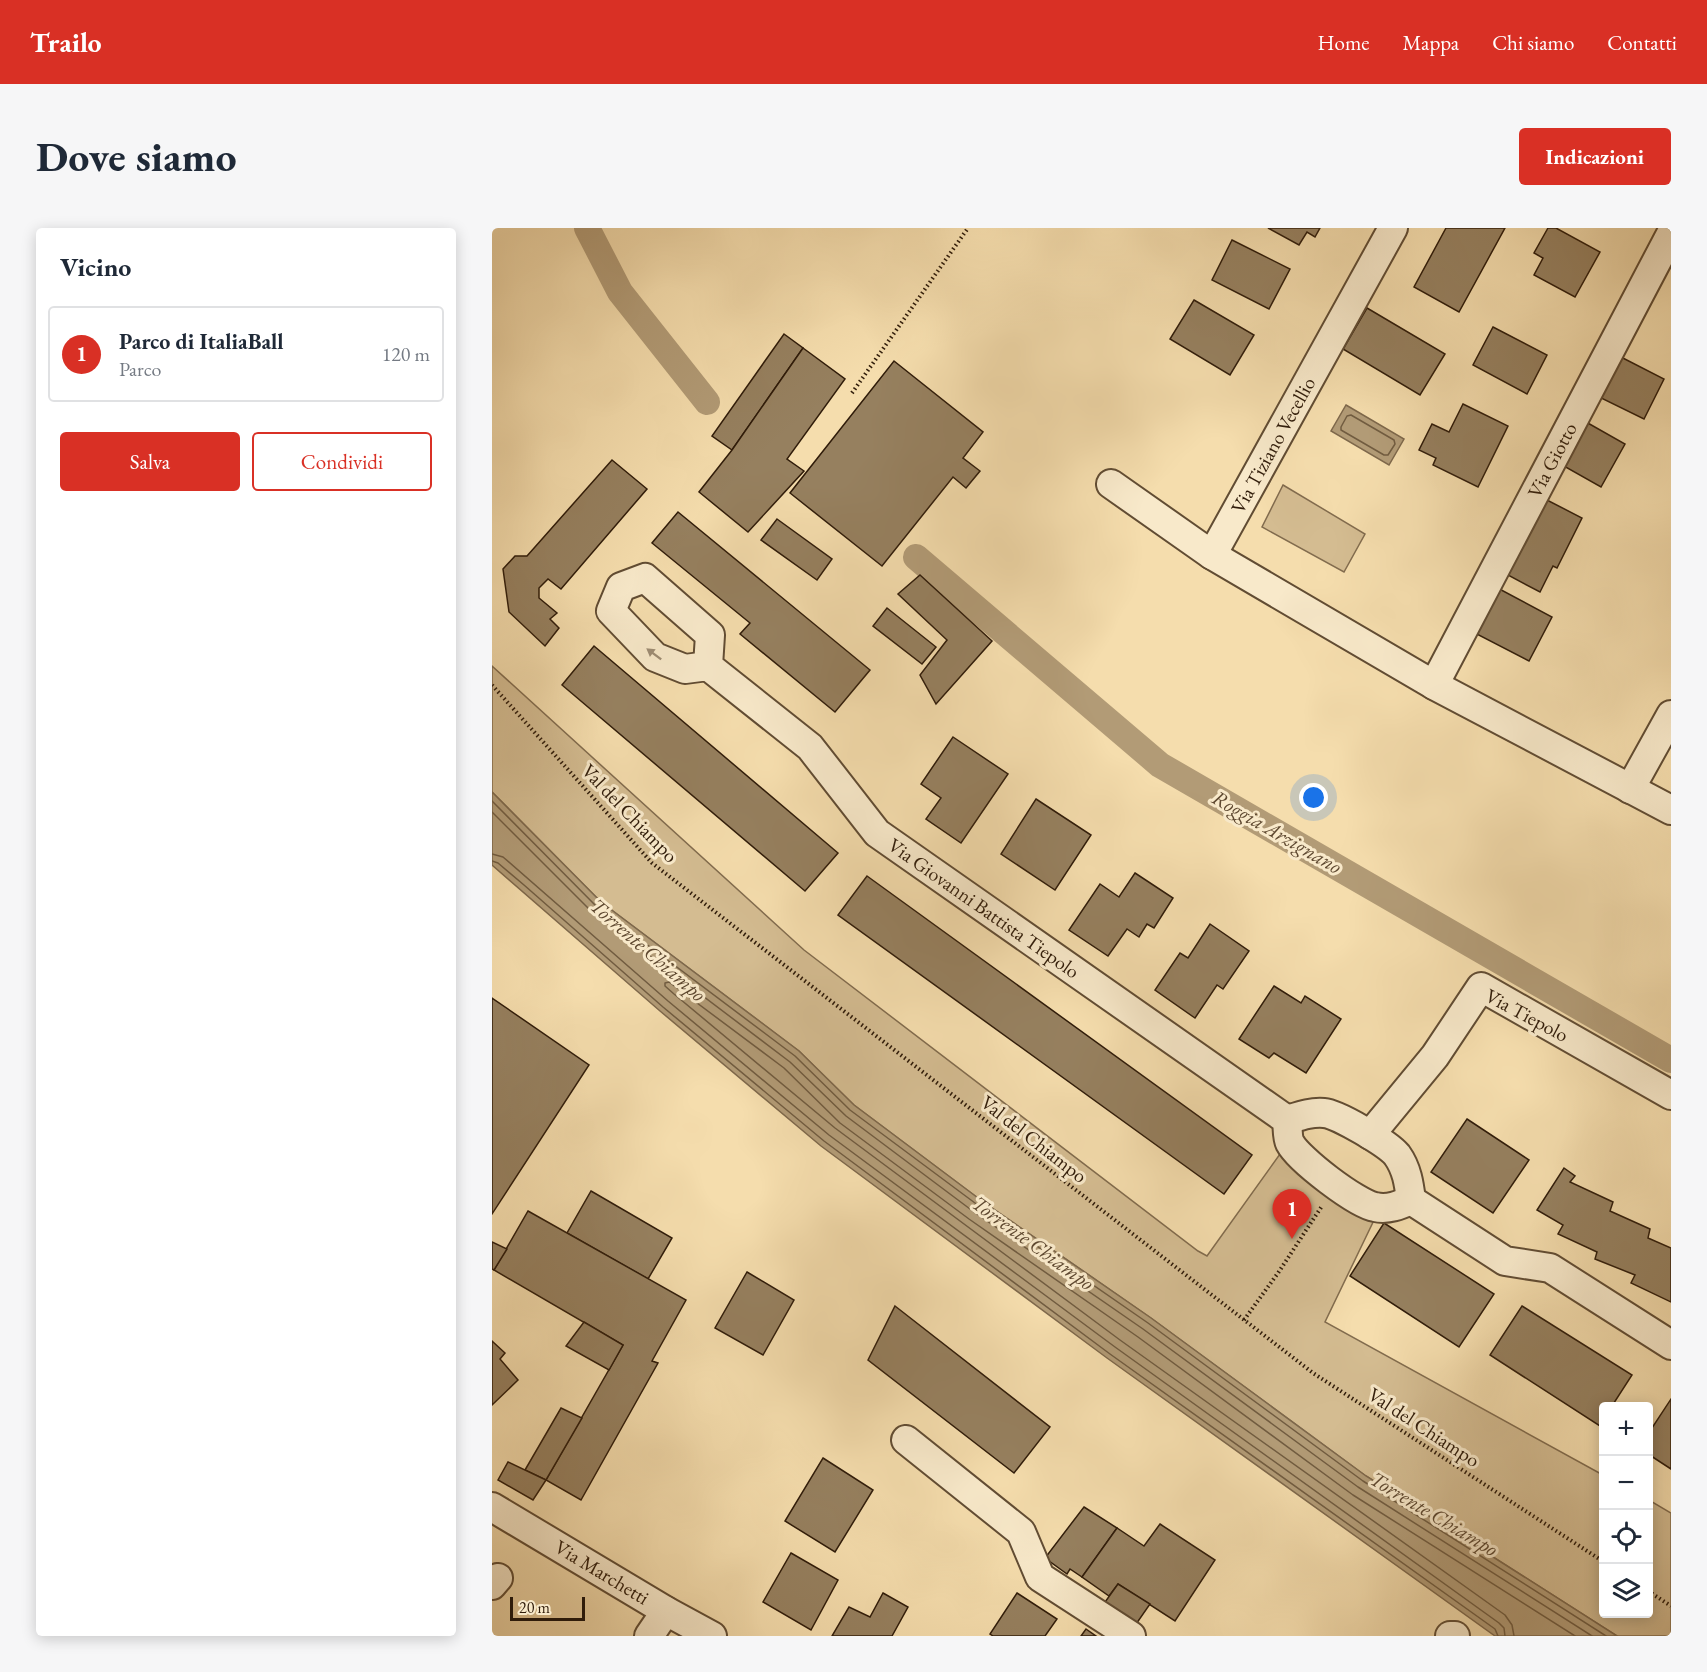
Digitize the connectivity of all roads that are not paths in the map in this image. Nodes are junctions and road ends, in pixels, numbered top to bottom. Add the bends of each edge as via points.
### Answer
1 (1393, 228) edge
2 (1671, 234) edge
3 (1111, 484) dead end
4 (1212, 555) junction
5 (708, 666) dead end
6 (1434, 685) junction
7 (1671, 715) edge
8 (1630, 789) junction
9 (1671, 810) edge
10 (1671, 1095) edge
11 (1287, 1120) junction
12 (1370, 1135) junction
13 (1411, 1200) junction
14 (1671, 1345) edge
15 (906, 1440) dead end
16 (492, 1507) edge
17 (666, 1611) junction
18 (649, 1636) edge
19 (712, 1636) edge
20 (1131, 1636) edge

1 - 4 street, Via Tiziano Vecellio
2 - 6 street, Via Giotto
3 - 4 street
4 - 6 street
5 - 11 street, Via Giovanni Battista Tiepolo via 810,747 877,833
6 - 8 street
7 - 8 street
8 - 9 street
10 - 12 street, Via Tiepolo via 1481,987 1435,1056
11 - 12 street via 1308,1113 1327,1113
11 - 13 street via 1289,1142 1310,1167 1336,1185 1374,1207 1395,1207
12 - 13 street via 1396,1154 1408,1176
13 - 14 street via 1505,1261 1551,1268
15 - 20 street via 1021,1532 1040,1577
16 - 17 street, Via Marchetti
17 - 18 street
17 - 19 street, Via Marchetti

